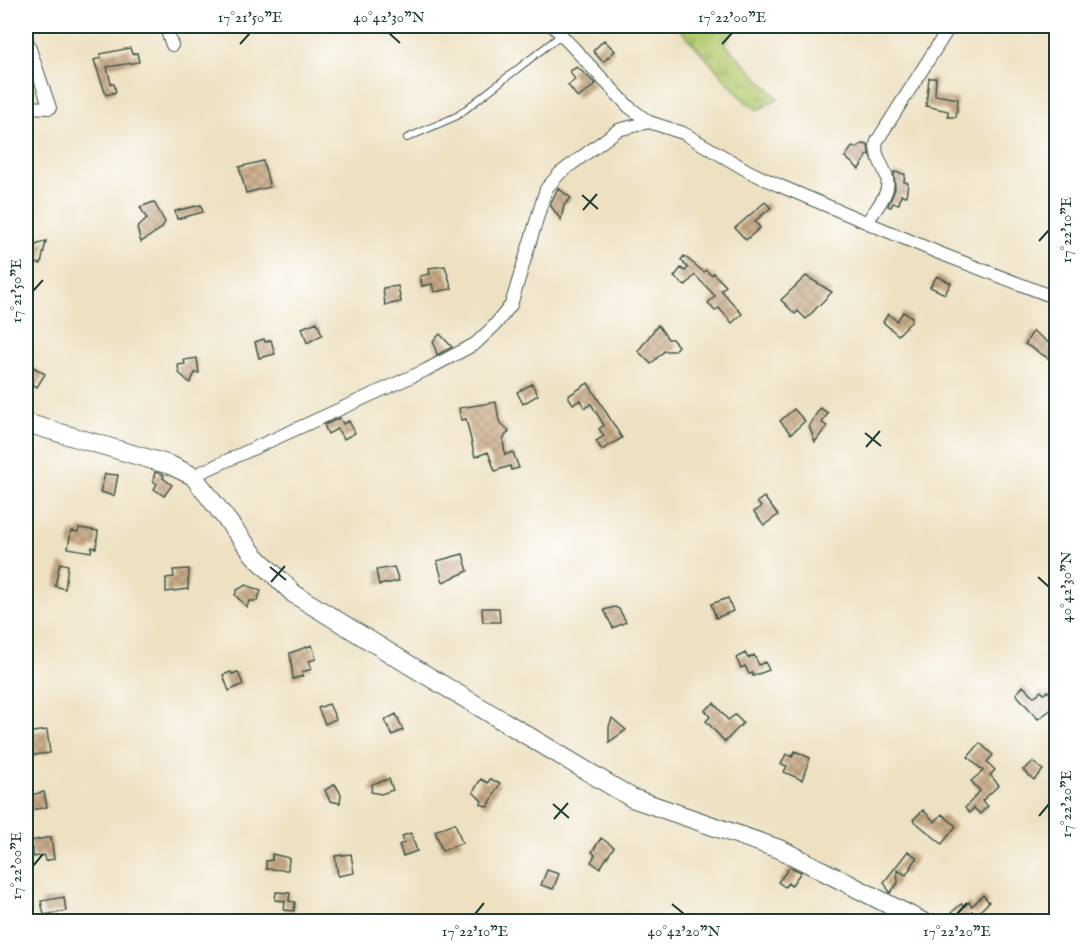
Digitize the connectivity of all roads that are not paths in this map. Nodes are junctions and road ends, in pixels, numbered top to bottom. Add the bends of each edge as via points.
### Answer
1 (165, 26) edge
2 (553, 26) edge
3 (950, 26) edge
4 (562, 35) junction
5 (26, 37) edge
6 (172, 45) dead end
7 (26, 107) edge
8 (649, 122) junction
9 (407, 138) dead end
10 (867, 222) junction
11 (1056, 298) edge
12 (26, 423) edge
13 (193, 476) junction
14 (922, 921) edge

1 - 6 street
2 - 4 street
3 - 10 street via 877,141 875,155 887,188
4 - 8 street via 628,107
4 - 9 lane via 457,116
5 - 7 street via 50,108
8 - 10 street via 683,133 750,172
8 - 13 street via 618,130 560,173 546,189 511,305 475,344
10 - 11 street
12 - 13 main road via 170,465
13 - 14 main road via 254,555 294,594 416,669 632,798 782,850

